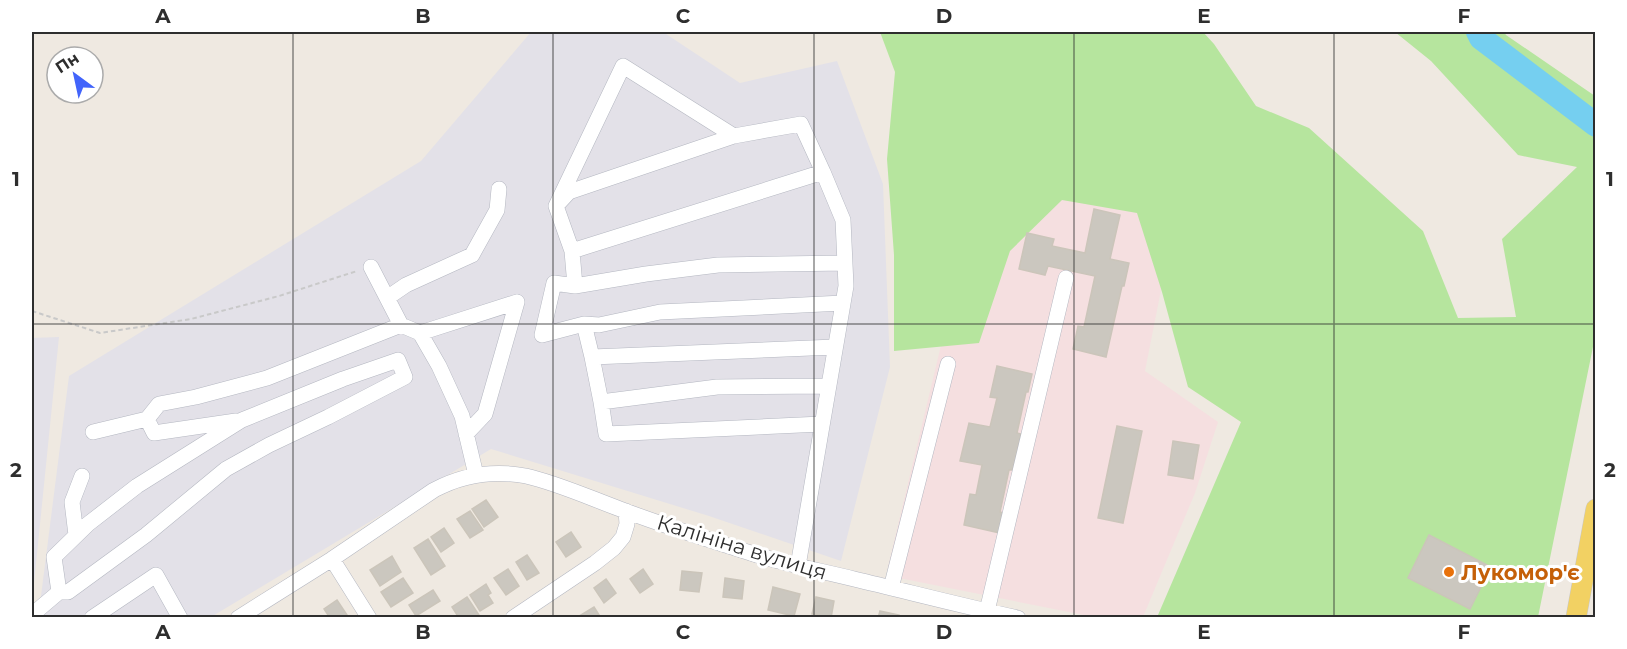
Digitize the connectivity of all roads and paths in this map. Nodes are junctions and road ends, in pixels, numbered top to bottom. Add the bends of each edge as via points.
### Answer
1 (734, 136) junction
2 (823, 172) junction
3 (499, 189) dead end
4 (556, 206) junction
5 (572, 251) junction
6 (845, 263) junction
7 (371, 267) joint
8 (1066, 278) dead end
9 (575, 286) junction
10 (387, 298) junction
11 (843, 303) junction
12 (32, 311) edge
13 (584, 324) junction
14 (401, 325) junction
15 (420, 333) junction
16 (835, 347) junction
17 (592, 357) junction
18 (948, 364) dead end
19 (829, 386) junction
20 (600, 402) junction
21 (147, 419) junction
22 (242, 420) junction
23 (822, 424) junction
24 (93, 432) dead end
25 (466, 434) junction
26 (476, 475) junction
27 (82, 476) dead end
28 (1596, 509) edge
29 (626, 511) junction
30 (76, 535) junction
31 (332, 559) junction
32 (798, 566) junction
33 (891, 588) junction
34 (59, 592) junction
35 (980, 613) edge
36 (32, 618) edge
37 (92, 618) edge
38 (180, 618) edge
39 (238, 618) edge
40 (369, 618) edge
41 (513, 618) edge
42 (1018, 618) edge
43 (1576, 618) edge

1 - 2 street via 801,124
1 - 4 street via 569,192
1 - 4 street via 623,66
2 - 5 street
2 - 6 street via 843,220
3 - 10 street via 497,210 472,255 406,285
4 - 5 street
5 - 9 street
6 - 9 street via 718,265
6 - 11 street
7 - 10 street
7 - 12 path via 191,320 100,333
8 - 35 street
9 - 13 street via 555,283 543,335
10 - 14 street
11 - 13 street via 660,312 599,325
11 - 16 street
13 - 17 street
14 - 15 street
14 - 21 street via 267,378 159,404
15 - 25 street via 440,366
15 - 25 street via 517,302 485,414
16 - 17 street
16 - 19 street
17 - 20 street
18 - 33 street
19 - 20 street via 717,387
19 - 23 street
20 - 23 street via 606,434
21 - 22 street via 154,433
21 - 24 street
22 - 30 street via 138,486
22 - 34 street via 398,360 405,377 226,469 68,592
23 - 32 street
25 - 26 street
26 - 29 street via 526,476
26 - 31 street via 434,490
27 - 30 street via 72,502
28 - 43 main road
29 - 32 street, Калініна вулиця
29 - 41 street, Калініна вулиця via 623,537 614,548
30 - 34 street via 54,557
31 - 39 street
31 - 40 street
32 - 33 street, Калініна вулиця
33 - 35 street, Калініна вулиця
34 - 36 street
35 - 42 street, Калініна вулиця
37 - 38 street via 156,575

